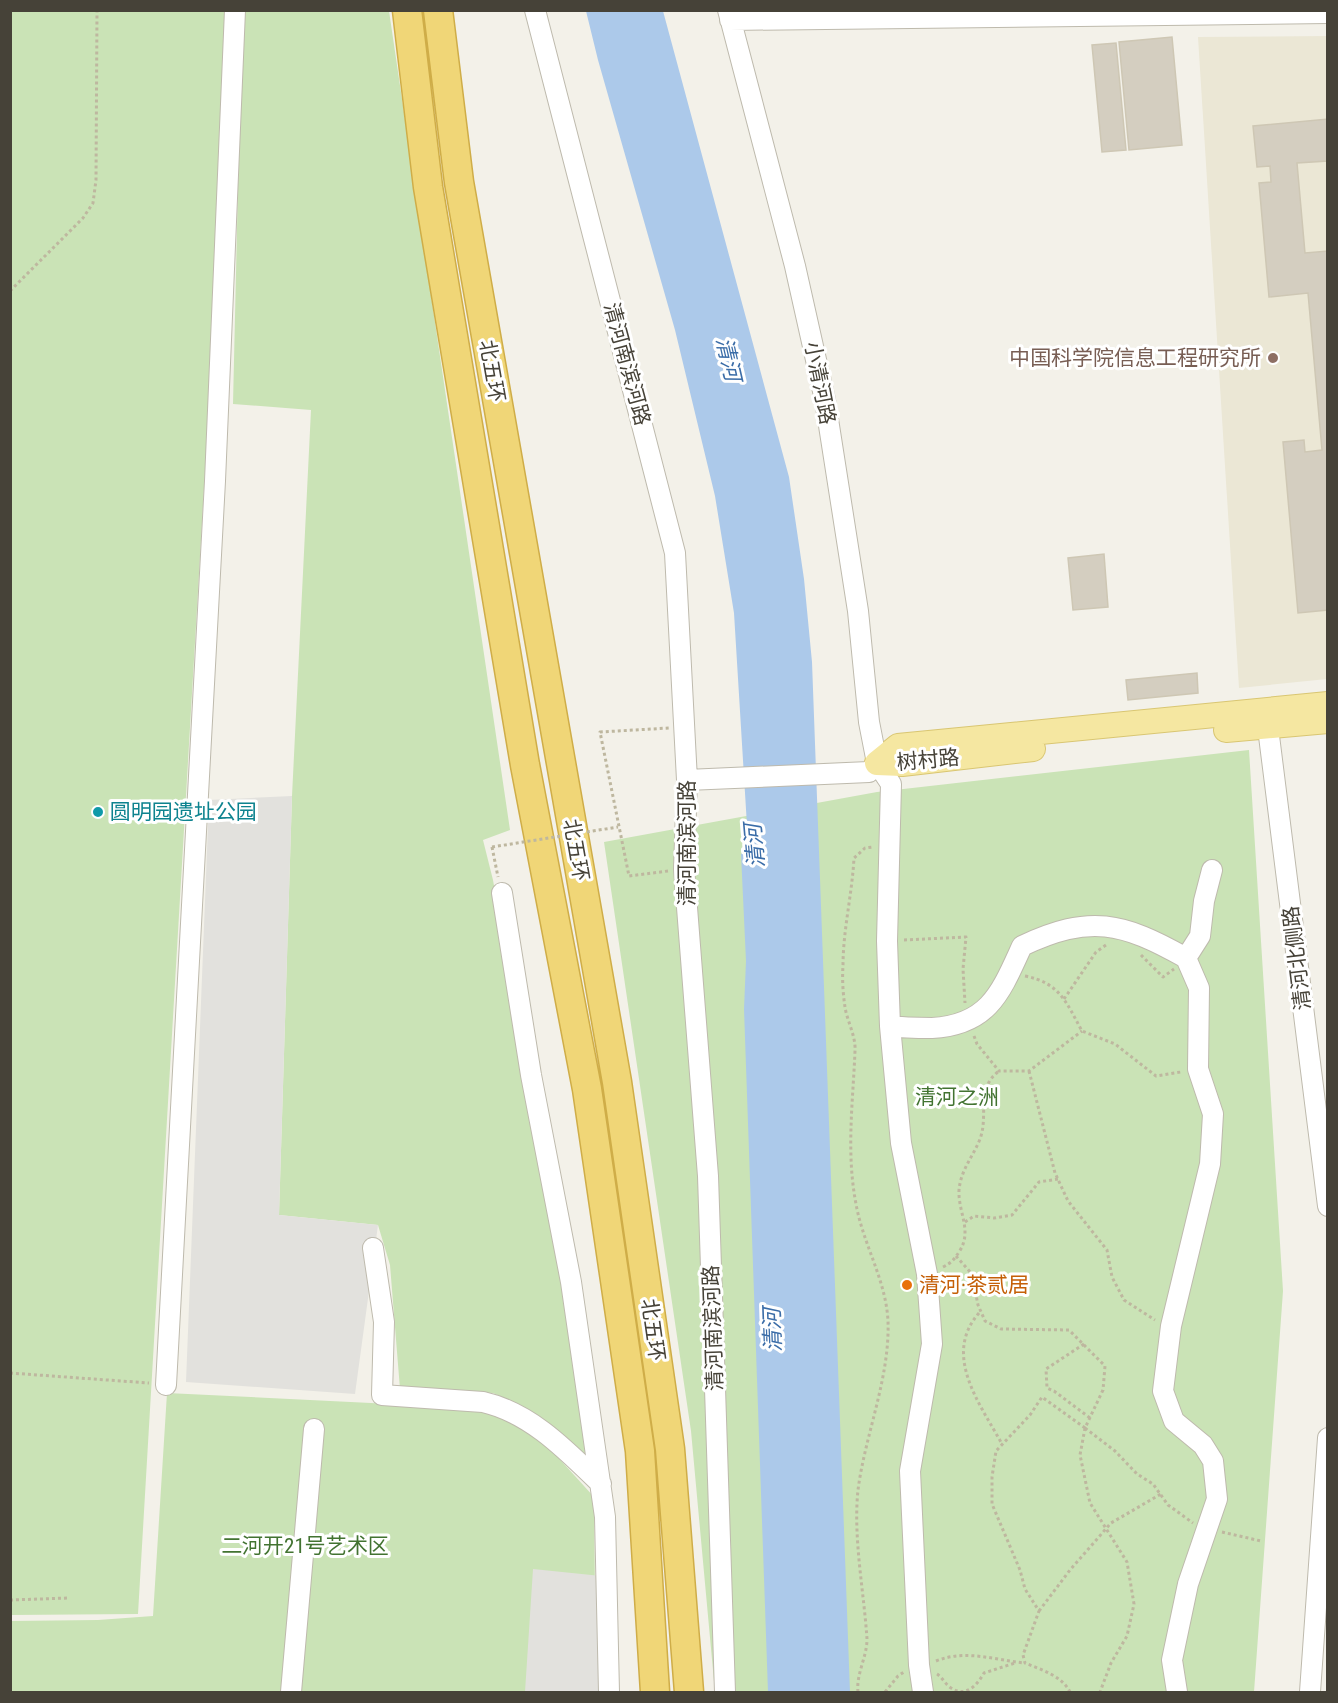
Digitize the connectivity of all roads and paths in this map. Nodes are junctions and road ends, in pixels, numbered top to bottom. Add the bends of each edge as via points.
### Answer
1 (97, 10) edge
2 (235, 10) edge
3 (407, 10) edge
4 (438, 10) edge
5 (535, 10) edge
6 (1328, 13) edge
7 (729, 15) edge
8 (10, 291) edge
9 (1328, 704) edge
10 (1267, 718) junction
11 (1328, 721) edge
12 (686, 727) junction
13 (877, 763) junction
14 (687, 780) junction
15 (618, 827) junction
16 (890, 846) junction
17 (684, 869) junction
18 (1212, 870) dead end
19 (502, 893) joint
20 (1111, 941) dead end
21 (1136, 950) dead end
22 (1186, 958) junction
23 (1010, 973) junction
24 (1064, 999) junction
25 (890, 1026) junction
26 (1198, 1069) junction
27 (999, 1071) dead end
28 (1029, 1071) dead end
29 (1058, 1179) junction
30 (1328, 1206) edge
31 (965, 1222) junction
32 (373, 1248) dead end
33 (956, 1256) junction
34 (927, 1274) junction
35 (979, 1313) dead end
36 (1171, 1326) junction
37 (1084, 1344) junction
38 (10, 1373) edge
39 (166, 1385) joint
40 (1047, 1388) junction
41 (1042, 1397) junction
42 (1090, 1418) junction
43 (314, 1428) dead end
44 (1085, 1428) junction
45 (1328, 1438) edge
46 (1002, 1444) junction
47 (600, 1484) junction
48 (1161, 1494) junction
49 (1106, 1529) junction
50 (1207, 1529) junction
51 (1261, 1541) dead end
52 (69, 1598) dead end
53 (10, 1600) edge
54 (1039, 1611) junction
55 (1017, 1662) junction
56 (1025, 1663) junction
57 (919, 1669) junction
58 (291, 1692) edge
59 (609, 1692) edge
60 (656, 1692) edge
61 (689, 1692) edge
62 (725, 1692) edge
63 (858, 1692) edge
64 (885, 1692) edge
65 (923, 1692) edge
66 (1070, 1692) edge
67 (1100, 1692) edge
68 (1177, 1692) edge
69 (1310, 1692) edge

1 - 8 path via 93,203 71,232
2 - 39 street via 215,481
3 - 60 highway, 北五环 via 436,234 525,765 587,1089 640,1451
4 - 61 highway, 北五环 via 459,182 617,1082 670,1449
5 - 12 street, 清河南滨河路 via 675,552
6 - 7 street
7 - 13 street, 小清河路 via 795,266 825,400
9 - 10 main road, 树村路
10 - 11 main road, 树村路
10 - 13 main road, 树村路 via 902,764
10 - 30 street, 清河北侧路
12 - 14 street, 清河南滨河路
12 - 15 path via 600,732
13 - 14 street via 869,772 850,774
13 - 16 street, 小清河路 via 891,784
14 - 17 street, 清河南滨河路
15 - 17 path via 629,876
15 - 19 path, bridge via 492,847
16 - 25 street, 小清河路
16 - 63 path via 865,848 854,858 843,967 845,1007 855,1048 850,1152 856,1204 884,1293 888,1323 883,1369 858,1492 867,1642
17 - 62 street, 清河南滨河路 via 708,1176
18 - 22 street via 1200,936
19 - 47 street via 531,1075 571,1282
20 - 24 path via 1096,952
21 - 22 path via 1163,977
22 - 23 street via 1142,934 1092,924 1055,931 1022,946
22 - 26 street via 1199,988
23 - 24 path via 1039,979 1053,986
23 - 25 street via 992,1002 974,1019 948,1027
24 - 26 path via 1082,1031 1115,1044 1156,1076
25 - 34 street, 小清河路 via 901,1143
26 - 36 street via 1213,1114 1210,1164
27 - 31 path via 982,1096 980,1139 964,1165 959,1191
28 - 29 path
29 - 31 path via 1039,1182 1012,1215 974,1216
29 - 36 path via 1068,1201 1107,1250 1112,1277 1124,1300 1150,1319
31 - 33 path via 966,1241
32 - 47 street via 384,1322 382,1395 499,1406 562,1446
33 - 34 path via 951,1263
33 - 37 path via 972,1274 978,1305 986,1321 1000,1329 1069,1330
34 - 57 street, 小清河路 via 932,1344 910,1471
35 - 46 path via 969,1325 962,1346 967,1379
36 - 50 street via 1163,1390 1173,1421 1203,1445 1213,1461 1217,1499
37 - 40 path via 1046,1369
37 - 42 path via 1105,1366 1103,1390
38 - 39 path
40 - 41 path
40 - 42 path
41 - 44 path
41 - 46 path
42 - 44 path
43 - 58 street
44 - 48 path
44 - 49 path via 1080,1455 1090,1503
45 - 69 street
46 - 54 path via 996,1451 992,1504 1025,1589
47 - 59 street via 605,1517
48 - 49 path via 1134,1507
48 - 50 path via 1191,1522
49 - 54 path
49 - 67 path via 1127,1562 1134,1604 1127,1636
50 - 51 path
50 - 68 street via 1188,1584 1172,1660
52 - 53 path
54 - 56 path via 1023,1655
55 - 56 path
55 - 57 path via 951,1655
55 - 57 path via 984,1673 976,1687 963,1692 951,1688 938,1674
56 - 66 path via 1047,1672
57 - 64 path via 898,1676
57 - 65 street, 小清河路

